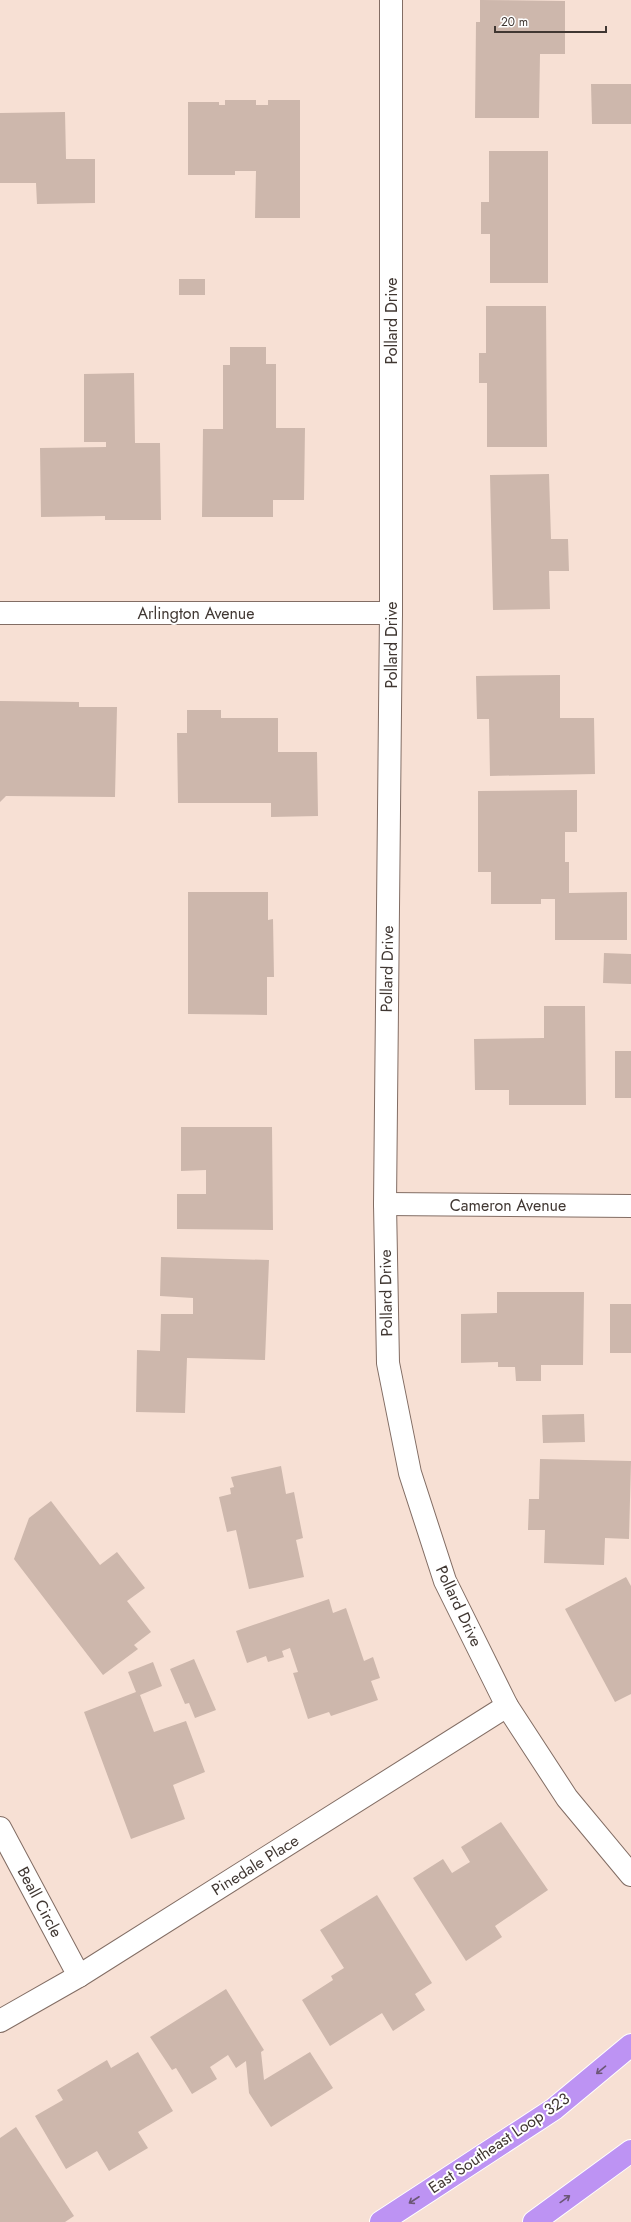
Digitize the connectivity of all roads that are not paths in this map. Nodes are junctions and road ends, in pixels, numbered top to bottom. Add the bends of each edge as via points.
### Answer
1 (391, 0) edge
2 (0, 613) edge
3 (391, 613) junction
4 (385, 1204) junction
5 (631, 1206) edge
6 (507, 1706) junction
7 (0, 1828) edge
8 (631, 1875) edge
9 (79, 1976) junction
10 (0, 2021) edge
11 (631, 2045) edge
12 (631, 2151) edge
13 (381, 2222) edge
14 (534, 2222) edge

1 - 3 street, Pollard Drive
2 - 3 street, Arlington Avenue
3 - 4 street, Pollard Drive
4 - 5 street, Cameron Avenue
4 - 6 street, Pollard Drive via 388,1364 410,1473 445,1581
6 - 8 street, Pollard Drive via 567,1798
6 - 9 street, Pinedale Place
7 - 9 street, Beall Circle
9 - 10 street, Pinedale Place
11 -> 13 highway, East Southeast Loop 323 via 554,2109
14 -> 12 highway

